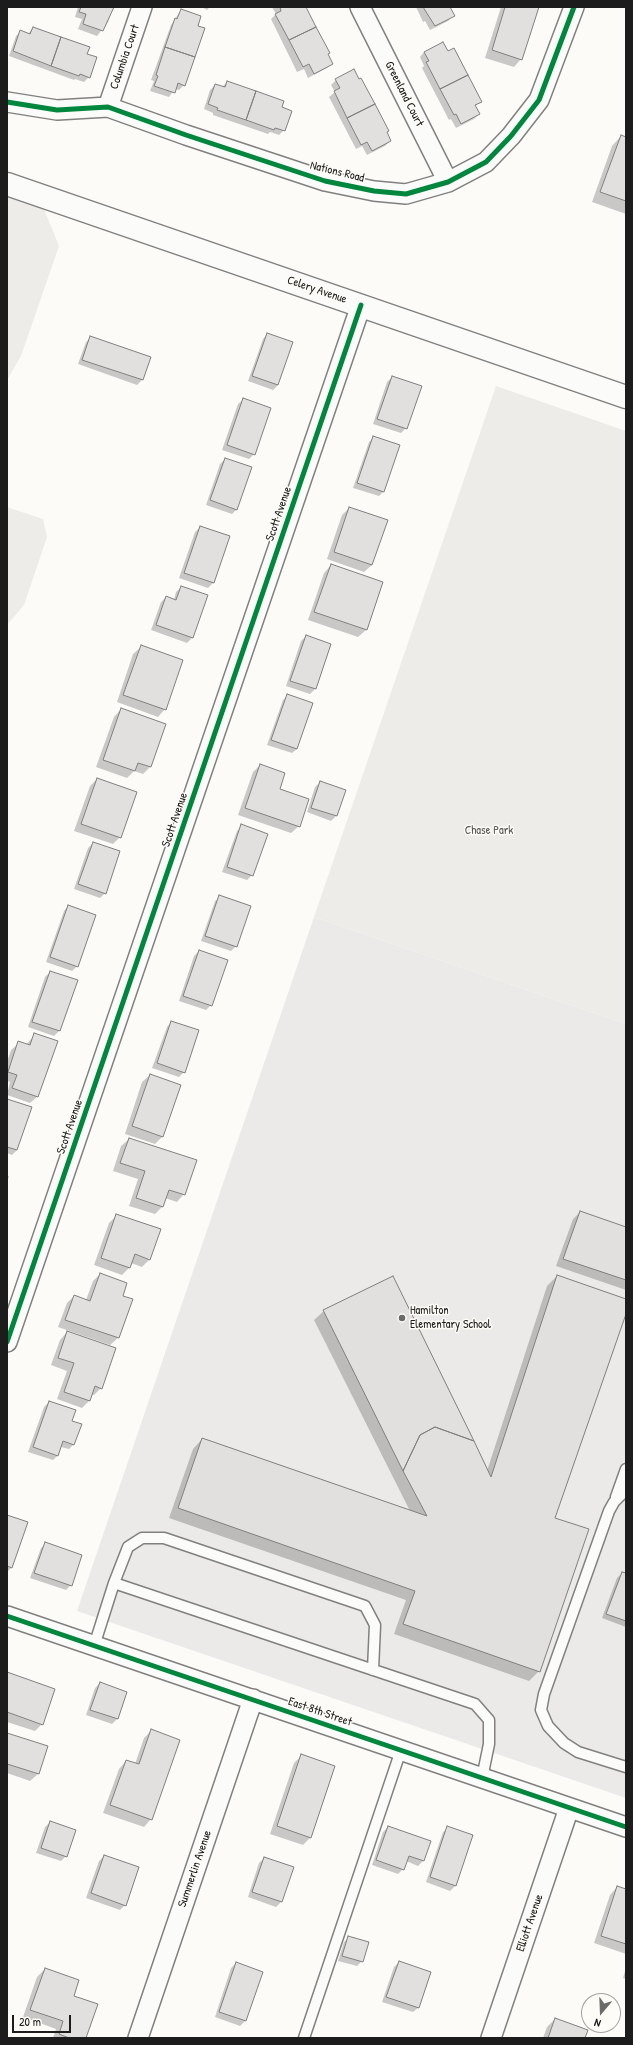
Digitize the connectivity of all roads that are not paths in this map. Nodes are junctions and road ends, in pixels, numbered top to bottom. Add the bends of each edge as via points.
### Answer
1 (142, 7) edge
2 (360, 7) edge
3 (574, 7) edge
4 (7, 102) edge
5 (108, 107) junction
6 (448, 182) junction
7 (7, 184) edge
8 (361, 305) junction
9 (626, 397) edge
10 (7, 1342) edge
11 (626, 1469) edge
12 (626, 1490) edge
13 (614, 1502) junction
14 (114, 1583) junction
15 (7, 1616) edge
16 (94, 1646) junction
17 (373, 1670) junction
18 (253, 1699) junction
19 (401, 1750) junction
20 (626, 1767) edge
21 (482, 1778) junction
22 (570, 1808) junction
23 (626, 1827) edge
24 (138, 2038) edge
25 (304, 2038) edge
26 (491, 2038) edge

1 - 5 street, Columbia Court
2 - 6 street, Greenland Court
3 - 6 street, Nations Road via 539,100 511,136 486,162
4 - 5 street, Nations Road via 57,110
5 - 6 street, Nations Road via 325,181 374,191 406,194
7 - 8 main road, Celery Avenue
8 - 9 main road, Celery Avenue
8 - 10 street, Scott Avenue
11 - 13 lane
12 - 13 lane
13 - 20 lane via 541,1710 548,1726 564,1743 578,1752
14 - 16 lane
14 - 17 lane
14 - 17 lane via 128,1547 142,1538 164,1538 365,1606 375,1625
15 - 16 street, East 8th Street
16 - 18 street, East 8th Street
17 - 21 lane via 475,1704 490,1720 489,1744
18 - 19 street, East 8th Street
18 - 24 street, Summerlin Avenue
19 - 21 street, East 8th Street
19 - 25 lane
21 - 22 street, East 8th Street
22 - 23 street, East 8th Street
22 - 26 street, Elliott Avenue

